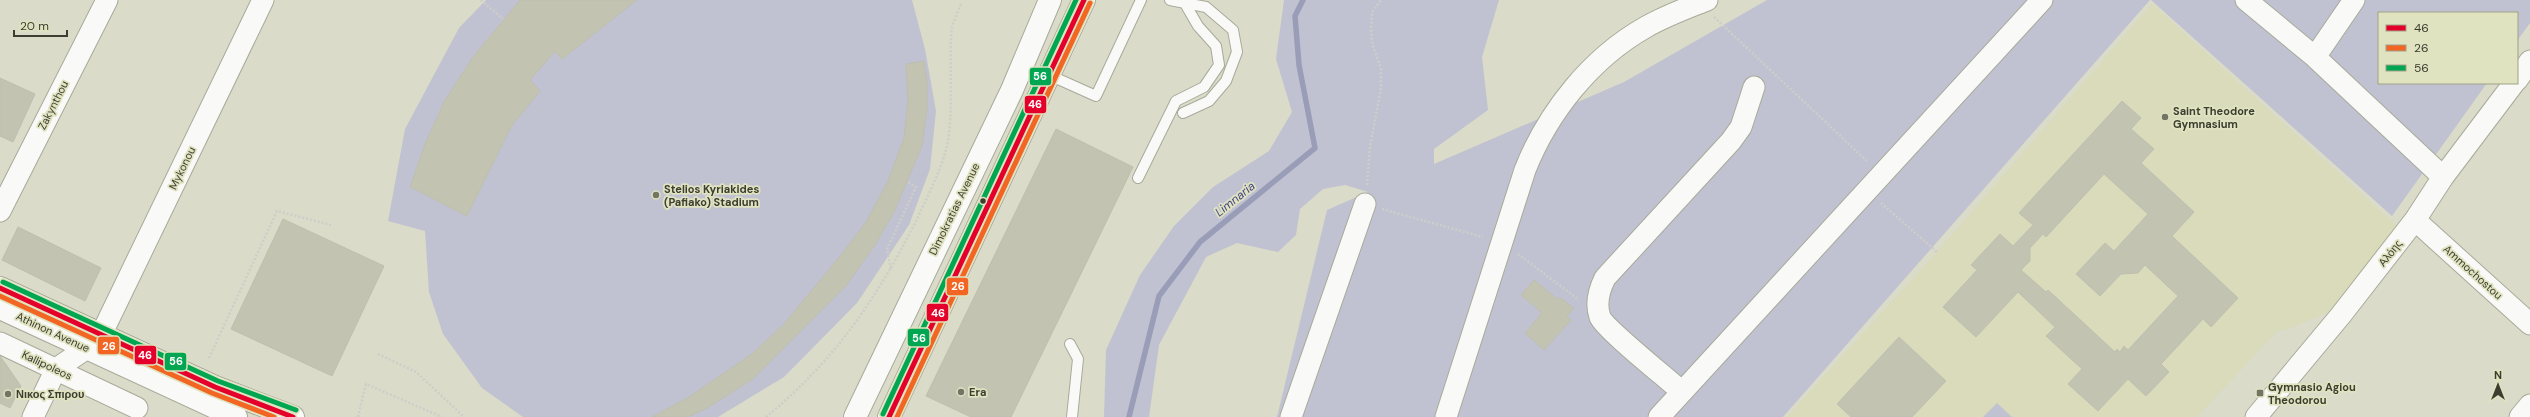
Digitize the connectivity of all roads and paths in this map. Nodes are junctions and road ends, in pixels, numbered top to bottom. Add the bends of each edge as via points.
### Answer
1 (107, 0) edge
2 (262, 0) edge
3 (481, 0) edge
4 (1050, 0) edge
5 (1084, 0) edge
6 (1141, 0) edge
7 (1170, 0) edge
8 (1381, 0) edge
9 (2042, 0) edge
10 (2246, 0) edge
11 (2354, 0) edge
12 (1183, 1) edge
13 (1703, 2) edge
14 (961, 4) dead end
15 (503, 19) dead end
16 (2315, 57) junction
17 (2530, 61) edge
18 (1050, 75) junction
19 (2520, 83) edge
20 (1754, 86) dead end
21 (1183, 113) dead end
22 (1881, 175) junction
23 (2443, 177) junction
24 (1138, 178) dead end
25 (908, 182) dead end
26 (1867, 191) junction
27 (1365, 204) joint
28 (0, 211) edge
29 (2415, 220) junction
30 (331, 225) dead end
31 (1937, 252) dead end
32 (891, 270) junction
33 (0, 288) edge
34 (0, 308) edge
35 (2530, 324) edge
36 (94, 342) junction
37 (0, 344) edge
38 (1070, 344) dead end
39 (378, 354) dead end
40 (210, 358) dead end
41 (56, 369) junction
42 (1682, 392) junction
43 (2530, 406) edge
44 (137, 408) dead end
45 (33, 417) edge
46 (234, 417) edge
47 (293, 417) edge
48 (358, 417) edge
49 (442, 417) edge
50 (464, 417) edge
51 (766, 417) edge
52 (855, 417) edge
53 (889, 417) edge
54 (1072, 417) edge
55 (1291, 417) edge
56 (1446, 417) edge
57 (1659, 417) edge
58 (2256, 417) edge
59 (2520, 417) edge

1 - 28 street, Zakynthou
2 - 36 street, Mykonou
3 - 15 path
4 - 52 main road, Dimokratias Avenue via 1012,90
5 - 18 main road
6 - 18 lane via 1096,96
7 - 12 lane
8 - 27 path via 1372,12 1371,32 1381,68 1381,88 1370,147
9 - 22 street
10 - 16 street
11 - 16 street
12 - 21 lane via 1206,7 1233,30 1237,52 1226,81 1209,101
12 - 24 lane via 1198,26 1216,46 1219,65 1204,87 1176,101
13 - 22 path
13 - 56 street via 1645,28 1614,51 1584,76 1547,125 1534,147 1525,170
14 - 32 path via 952,26 950,40 947,145 930,192
16 - 23 street
17 - 19 street, Αλόης
18 - 53 main road
19 - 23 street, Αλόης
20 - 42 street via 1741,128 1606,278 1599,291 1598,305 1603,323
22 - 26 street
23 - 29 street, Αλόης
25 - 32 path via 916,187 887,249
26 - 31 path
26 - 42 street
27 - 55 street
29 - 35 street, Ammochostou
29 - 58 street, Αλόης via 2342,315
30 - 40 path via 277,211
32 - 51 path via 862,317 822,365
33 - 36 main road, Athinon Avenue
34 - 36 main road, Athinon Avenue
36 - 41 street
36 - 46 main road, Athinon Avenue
36 - 47 main road, Athinon Avenue
37 - 41 street, Kallipoleos
38 - 54 lane via 1078,359
39 - 50 path via 416,372
41 - 44 street, Kallipoleos
41 - 45 street
42 - 57 street
43 - 59 street
48 - 49 path via 366,384

